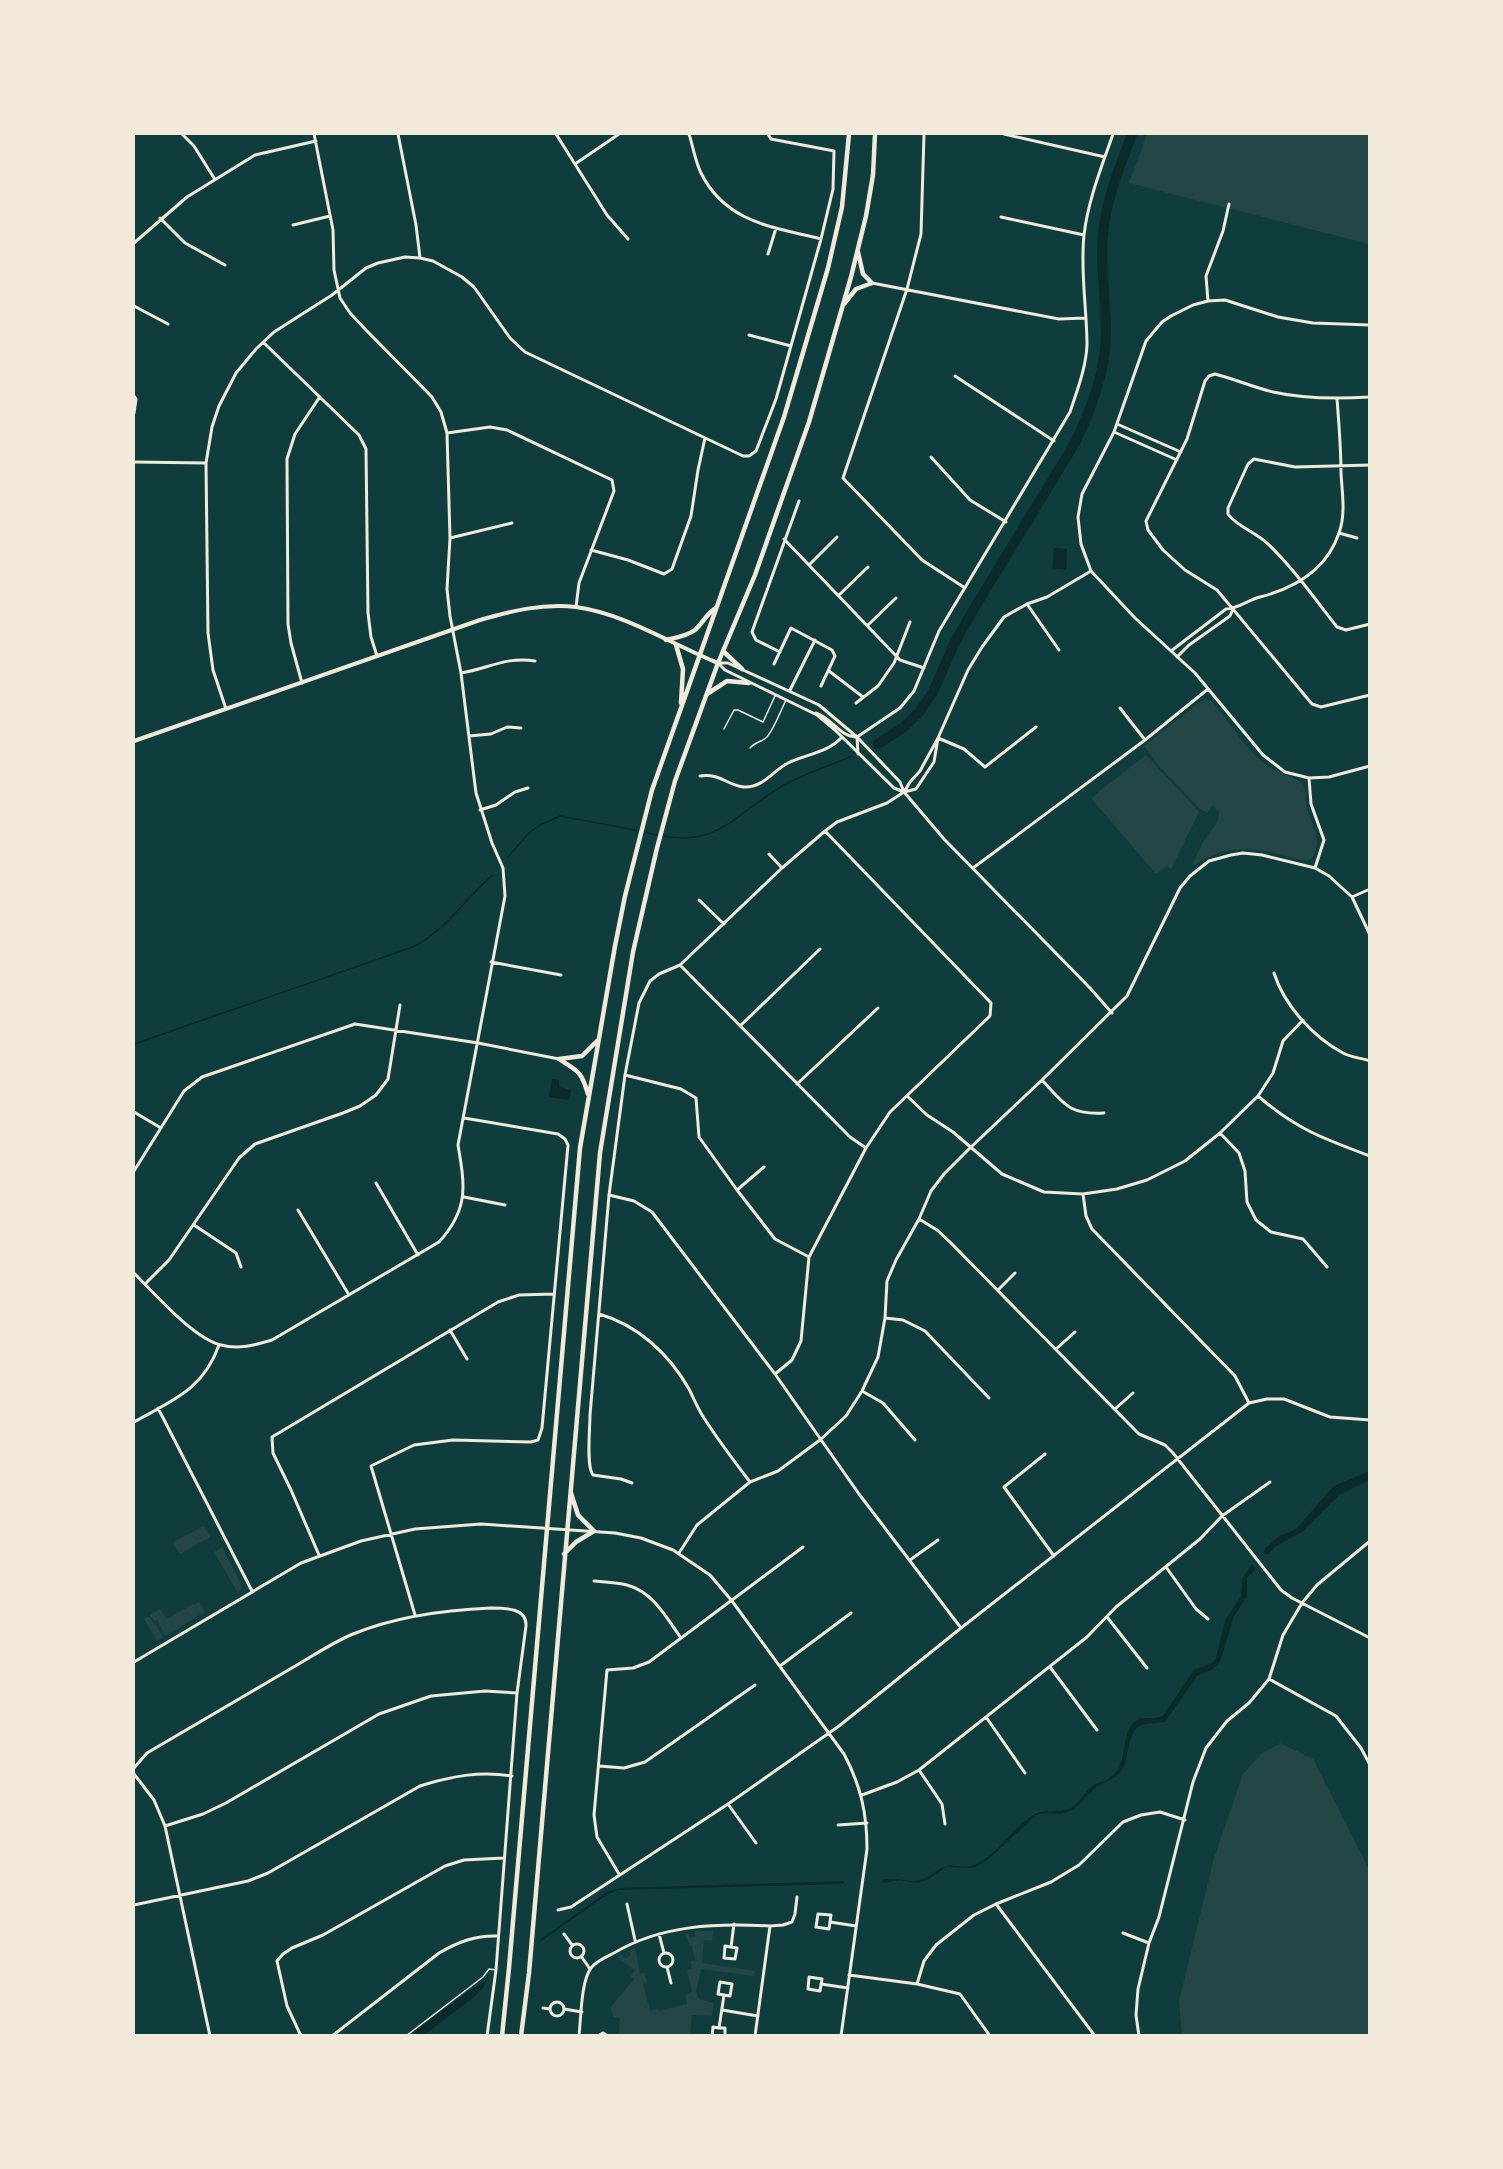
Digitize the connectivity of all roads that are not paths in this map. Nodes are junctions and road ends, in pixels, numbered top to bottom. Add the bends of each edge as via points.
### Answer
1 (182, 134) edge
2 (314, 134) edge
3 (398, 134) edge
4 (556, 134) edge
5 (619, 134) edge
6 (689, 134) edge
7 (768, 134) edge
8 (849, 134) edge
9 (875, 134) edge
10 (924, 134) edge
11 (1004, 134) edge
12 (1113, 134) edge
13 (316, 141) junction
14 (1105, 157) junction
15 (575, 164) junction
16 (215, 178) junction
17 (1229, 204) dead end
18 (330, 216) junction
19 (1001, 217) dead end
20 (160, 218) junction
21 (293, 225) dead end
22 (776, 228) junction
23 (1084, 235) junction
24 (821, 239) junction
25 (628, 240) dead end
26 (134, 243) edge
27 (858, 250) junction
28 (768, 254) dead end
29 (420, 258) junction
30 (225, 265) dead end
31 (872, 283) junction
32 (907, 289) junction
33 (338, 291) junction
34 (1208, 301) junction
35 (134, 306) edge
36 (843, 306) junction
37 (1086, 318) junction
38 (168, 324) dead end
39 (1370, 326) edge
40 (749, 335) dead end
41 (263, 342) junction
42 (791, 346) junction
43 (955, 376) dead end
44 (134, 396) edge
45 (319, 398) junction
46 (1370, 398) edge
47 (1337, 399) junction
48 (134, 413) edge
49 (1117, 424) junction
50 (1114, 432) junction
51 (447, 433) junction
52 (705, 438) junction
53 (1054, 441) junction
54 (1181, 452) junction
55 (931, 457) dead end
56 (1177, 460) junction
57 (134, 462) edge
58 (206, 463) junction
59 (1370, 465) edge
60 (1341, 466) junction
61 (799, 501) dead end
62 (1006, 522) junction
63 (512, 523) dead end
64 (1339, 533) junction
65 (837, 537) dead end
66 (450, 538) junction
67 (1357, 538) dead end
68 (784, 539) junction
69 (591, 550) junction
70 (810, 564) junction
71 (868, 567) dead end
72 (1091, 572) junction
73 (1300, 581) junction
74 (965, 588) junction
75 (839, 595) junction
76 (896, 598) dead end
77 (1027, 604) junction
78 (576, 607) junction
79 (716, 608) junction
80 (1233, 609) junction
81 (910, 622) dead end
82 (1370, 624) edge
83 (868, 625) junction
84 (452, 630) junction
85 (666, 640) junction
86 (815, 640) junction
87 (676, 645) junction
88 (1059, 650) dead end
89 (723, 651) junction
90 (1171, 651) junction
91 (780, 652) junction
92 (896, 655) junction
93 (377, 656) junction
94 (700, 656) junction
95 (1177, 657) junction
96 (535, 661) dead end
97 (718, 663) junction
98 (774, 664) dead end
99 (924, 668) junction
100 (742, 669) junction
101 (829, 671) junction
102 (461, 673) junction
103 (302, 683) junction
104 (749, 683) junction
105 (821, 686) dead end
106 (1208, 689) junction
107 (790, 690) junction
108 (707, 694) junction
109 (776, 695) junction
110 (1370, 695) edge
111 (863, 697) junction
112 (786, 700) junction
113 (856, 702) dead end
114 (682, 705) junction
115 (1120, 708) dead end
116 (226, 709) junction
117 (811, 712) junction
118 (522, 728) dead end
119 (1036, 728) dead end
120 (724, 729) dead end
121 (469, 736) junction
122 (842, 737) junction
123 (857, 737) junction
124 (938, 738) junction
125 (1145, 740) junction
126 (134, 741) edge
127 (750, 748) dead end
128 (858, 754) junction
129 (1370, 766) edge
130 (700, 776) dead end
131 (1310, 778) junction
132 (528, 788) dead end
133 (904, 792) junction
134 (480, 810) junction
135 (825, 831) junction
136 (769, 854) dead end
137 (782, 868) junction
138 (973, 868) junction
139 (1316, 868) junction
140 (1370, 889) edge
141 (1352, 897) junction
142 (699, 900) dead end
143 (723, 924) junction
144 (1370, 935) edge
145 (820, 949) dead end
146 (491, 962) junction
147 (680, 965) junction
148 (1274, 973) dead end
149 (561, 975) dead end
150 (400, 1005) dead end
151 (878, 1008) dead end
152 (1112, 1013) junction
153 (1303, 1020) junction
154 (740, 1026) junction
155 (397, 1030) junction
156 (598, 1040) junction
157 (478, 1043) junction
158 (559, 1059) junction
159 (1370, 1061) edge
160 (625, 1076) junction
161 (1042, 1080) junction
162 (797, 1084) junction
163 (907, 1096) junction
164 (1258, 1096) junction
165 (588, 1097) junction
166 (134, 1112) edge
167 (1104, 1113) dead end
168 (463, 1118) junction
169 (161, 1128) junction
170 (1220, 1132) junction
171 (866, 1148) junction
172 (969, 1148) junction
173 (1370, 1156) edge
174 (764, 1167) dead end
175 (134, 1171) edge
176 (376, 1183) dead end
177 (737, 1190) junction
178 (1083, 1194) junction
179 (609, 1195) junction
180 (464, 1197) junction
181 (505, 1205) dead end
182 (298, 1210) dead end
183 (919, 1219) junction
184 (194, 1225) junction
185 (418, 1255) junction
186 (809, 1257) junction
187 (241, 1267) dead end
188 (1327, 1267) dead end
189 (134, 1273) edge
190 (1015, 1273) dead end
191 (145, 1284) junction
192 (998, 1290) junction
193 (554, 1294) junction
194 (349, 1295) junction
195 (599, 1314) junction
196 (885, 1318) junction
197 (450, 1330) junction
198 (1075, 1332) dead end
199 (219, 1345) junction
200 (1056, 1349) junction
201 (467, 1359) dead end
202 (775, 1374) junction
203 (862, 1391) junction
204 (1133, 1393) dead end
205 (989, 1398) dead end
206 (1249, 1403) junction
207 (159, 1408) junction
208 (1115, 1409) junction
209 (1370, 1420) edge
210 (134, 1422) edge
211 (820, 1440) junction
212 (915, 1440) dead end
213 (1046, 1454) dead end
214 (1179, 1459) junction
215 (750, 1482) junction
216 (1270, 1482) dead end
217 (632, 1483) dead end
218 (570, 1489) junction
219 (1222, 1516) junction
220 (547, 1527) junction
221 (566, 1528) junction
222 (594, 1531) junction
223 (392, 1534) junction
224 (938, 1539) dead end
225 (1370, 1540) edge
226 (803, 1546) dead end
227 (679, 1552) junction
228 (564, 1554) junction
229 (319, 1555) junction
230 (1054, 1556) junction
231 (910, 1560) junction
232 (1166, 1567) junction
233 (594, 1581) dead end
234 (252, 1591) junction
235 (732, 1601) junction
236 (1302, 1603) junction
237 (851, 1613) dead end
238 (415, 1615) junction
239 (1107, 1617) junction
240 (1208, 1619) dead end
241 (961, 1628) junction
242 (681, 1638) junction
243 (1370, 1638) edge
244 (134, 1662) edge
245 (780, 1666) junction
246 (1050, 1667) junction
247 (1147, 1668) dead end
248 (1269, 1679) junction
249 (756, 1685) dead end
250 (518, 1693) junction
251 (986, 1717) junction
252 (1097, 1730) dead end
253 (828, 1733) junction
254 (1370, 1765) edge
255 (599, 1766) junction
256 (134, 1768) edge
257 (920, 1770) junction
258 (1025, 1773) dead end
259 (134, 1774) edge
260 (512, 1776) junction
261 (862, 1794) junction
262 (728, 1804) junction
263 (1185, 1820) junction
264 (867, 1823) junction
265 (838, 1824) dead end
266 (945, 1824) dead end
267 (165, 1826) junction
268 (756, 1843) dead end
269 (504, 1858) junction
270 (619, 1874) junction
271 (179, 1896) junction
272 (797, 1897) dead end
273 (627, 1904) dead end
274 (996, 1904) junction
275 (134, 1905) edge
276 (558, 1910) dead end
277 (830, 1922) junction
278 (734, 1924) junction
279 (770, 1926) junction
280 (856, 1926) junction
281 (1123, 1933) dead end
282 (564, 1934) dead end
283 (659, 1934) junction
284 (498, 1936) junction
285 (635, 1940) junction
286 (1149, 1943) junction
287 (572, 1945) junction
288 (664, 1953) junction
289 (581, 1956) junction
290 (729, 1966) dead end
291 (667, 1967) junction
292 (590, 1969) junction
293 (496, 1970) junction
294 (849, 1975) junction
295 (671, 1983) dead end
296 (821, 1984) junction
297 (918, 1984) junction
298 (848, 1988) junction
299 (724, 1995) junction
300 (543, 2008) dead end
301 (550, 2009) junction
302 (564, 2009) junction
303 (722, 2010) junction
304 (582, 2012) junction
305 (758, 2016) junction
306 (719, 2028) junction
307 (210, 2036) edge
308 (301, 2036) edge
309 (332, 2036) edge
310 (406, 2036) edge
311 (488, 2036) edge
312 (502, 2036) edge
313 (521, 2036) edge
314 (579, 2036) edge
315 (598, 2036) edge
316 (608, 2036) edge
317 (712, 2036) edge
318 (725, 2036) edge
319 (755, 2036) edge
320 (841, 2036) edge
321 (990, 2036) edge
322 (1095, 2036) edge
323 (1139, 2036) edge

1 - 16 street
2 - 13 street
3 - 29 street
4 - 15 street
5 - 15 street
6 - 22 street via 700,172 717,199 736,214
7 - 24 street via 771,139 834,151 833,189
8 - 79 main road via 842,207 828,268 784,417
9 - 27 main road via 873,175
10 - 32 street via 921,234
11 - 14 street
12 - 14 street
13 - 16 street via 255,155
13 - 18 street
14 - 23 street via 1089,204
15 - 25 street
16 - 20 street
17 - 34 street via 1206,276
18 - 21 street
18 - 33 street
19 - 23 street
20 - 26 street
20 - 30 street via 185,243
22 - 24 street
22 - 28 street
23 - 37 street
24 - 42 street
27 - 31 main road via 863,274
27 - 36 main road
29 - 33 street via 378,263
29 - 52 street via 450,269 474,287 510,338 525,352
31 - 32 street
31 - 36 main road via 856,289
32 - 37 street via 1059,319
32 - 74 street via 843,478 922,560
33 - 41 street
33 - 51 street via 350,313 432,397
34 - 39 street via 1225,300 1278,317
34 - 49 street via 1179,310 1152,333 1140,354
35 - 38 street
36 - 89 main road via 809,422 755,575
37 - 53 street via 1087,348 1080,382
40 - 42 street
41 - 45 street
41 - 58 street via 236,373 219,406
42 - 52 street via 776,399 753,454 743,456
43 - 53 street
44 - 48 street
45 - 93 street via 359,435 366,449 368,613
45 - 103 street via 294,434 287,459 288,624
46 - 47 street
47 - 54 street via 1299,397 1215,374 1209,376
47 - 60 street
49 - 50 street
49 - 54 street
50 - 56 street
50 - 72 street via 1082,494 1078,517 1081,544
51 - 66 street
51 - 69 street via 490,427 507,430 609,478 614,491
52 - 69 street via 692,516 668,573
53 - 62 street
54 - 56 street
55 - 62 street via 970,500
56 - 80 street via 1146,526 1162,550 1217,590
57 - 58 street
58 - 116 street via 208,633 213,670
59 - 60 street
60 - 64 street via 1343,501
60 - 73 street via 1295,467 1254,459 1228,508 1230,518 1269,545
61 - 68 street
62 - 74 street
63 - 66 street
64 - 67 street
64 - 73 street via 1321,563
65 - 70 street
66 - 84 street via 447,589
68 - 70 street
68 - 91 street via 752,632 756,640
69 - 78 street via 579,583
70 - 75 street
71 - 75 street
72 - 77 street
72 - 90 street
73 - 80 street
73 - 82 street via 1341,630
74 - 99 street via 939,631
75 - 83 street
76 - 83 street
77 - 88 street
77 - 124 street via 1004,617 982,646
78 - 84 street via 509,611
78 - 85 street via 603,613
79 - 85 main road via 692,632
79 - 94 main road
80 - 90 street via 1226,609
80 - 95 street via 1230,616
80 - 110 street via 1316,707
81 - 92 street
83 - 92 street
84 - 93 street
84 - 102 street
85 - 87 street
86 - 91 street via 791,628
86 - 101 street via 835,656
86 - 107 street
87 - 94 street
87 - 114 main road via 683,669
89 - 97 main road
89 - 100 main road
90 - 95 street
91 - 98 street
92 - 99 street
92 - 111 street via 878,686
93 - 103 street
94 - 97 street
94 - 114 main road
95 - 106 street
96 - 102 street via 514,659
97 - 100 street
97 - 104 street
97 - 108 main road
99 - 123 street via 914,691 900,708
100 - 107 street
101 - 105 street
101 - 111 street
102 - 121 street
103 - 116 street
104 - 108 main road via 727,681
104 - 109 street
106 - 125 street
106 - 131 street via 1263,755 1285,772
107 - 123 street via 819,705
108 - 218 main road via 675,781 633,952 600,1153
109 - 112 street
109 - 120 lane via 763,722 734,710
111 - 113 street
112 - 117 street
112 - 127 lane via 770,733
114 - 156 main road via 641,827
115 - 125 street
116 - 126 street
117 - 122 street
117 - 123 street via 826,717 848,736
118 - 121 street via 507,727 491,734
119 - 124 street via 985,767 964,749
121 - 134 street
122 - 128 street
122 - 130 street via 828,748 787,763 763,782 745,787 711,775
123 - 128 street
123 - 133 street via 900,782
124 - 133 street
124 - 133 street via 934,762 926,777 916,789
125 - 138 street
128 - 133 street via 894,788
129 - 131 street
131 - 139 street via 1311,804 1324,840
132 - 134 street
133 - 135 street
133 - 138 street
134 - 146 street via 503,868 505,896
135 - 137 street
135 - 163 street via 991,1003 990,1016
136 - 137 street
137 - 143 street
138 - 152 street
139 - 141 street
139 - 152 street via 1262,855 1243,854 1209,861 1180,888 1127,996
140 - 141 street
141 - 144 street
142 - 143 street
143 - 147 street
145 - 154 street
146 - 149 street
146 - 157 street
147 - 154 street
147 - 160 street via 650,981 639,1004
148 - 153 street via 1278,986
150 - 155 street
151 - 162 street
152 - 161 street
153 - 159 street via 1344,1054
153 - 164 street via 1283,1041 1273,1073
154 - 162 street
155 - 157 street
155 - 169 street via 355,1024 202,1077 184,1092
155 - 184 street via 387,1079 376,1095 343,1113 255,1144 239,1158
156 - 158 main road via 582,1056
156 - 165 main road
157 - 158 street
157 - 168 street
158 - 165 main road via 583,1077
160 - 177 street via 681,1089 696,1098 699,1137
160 - 179 street
161 - 167 street via 1066,1106 1085,1114
161 - 172 street
162 - 171 street
163 - 171 street via 890,1112
163 - 172 street
164 - 170 street
164 - 173 street via 1313,1135
165 - 220 main road via 580,1148
166 - 169 street
168 - 180 street via 458,1145
168 - 193 street via 558,1134 565,1139 568,1150
169 - 175 street
170 - 178 street via 1185,1161 1147,1180
170 - 188 street via 1239,1153 1245,1171 1247,1202 1256,1220 1271,1232 1303,1239
171 - 186 street
172 - 178 street via 1002,1174 1044,1192
172 - 183 street via 931,1191
174 - 177 street
176 - 185 street
177 - 186 street via 775,1239
178 - 206 street via 1092,1229 1235,1376
179 - 195 street
179 - 202 street via 634,1201 652,1212
180 - 181 street
180 - 185 street via 450,1229 439,1242
182 - 194 street
183 - 192 street via 937,1230
183 - 196 street via 887,1281
184 - 187 street via 236,1253
184 - 191 street via 169,1260
185 - 194 street
186 - 202 street via 801,1341 792,1360
189 - 191 street
190 - 192 street
191 - 199 street via 195,1332
192 - 200 street
193 - 197 street via 506,1298
193 - 223 street via 538,1440 453,1440 414,1445 371,1466
194 - 199 street via 272,1340 253,1346
195 - 215 street via 648,1338 665,1356
195 - 217 street via 589,1470 596,1476
196 - 203 street via 878,1357
196 - 205 street via 903,1320 925,1331
197 - 201 street
197 - 229 street via 272,1437 273,1453
198 - 200 street
199 - 207 street via 197,1384
200 - 208 street
202 - 211 street
203 - 211 street via 846,1416
203 - 212 street via 883,1403
204 - 208 street
206 - 209 street via 1284,1399 1330,1417
206 - 214 street
207 - 210 street
207 - 234 street
208 - 214 street via 1139,1434 1165,1445
211 - 215 street via 778,1471
211 - 231 street
213 - 230 street via 1004,1487
214 - 219 street
214 - 230 street
215 - 227 street via 698,1526
216 - 219 street
218 - 221 main road
218 - 222 main road via 576,1512
219 - 232 street
219 - 236 street via 1272,1581
220 - 221 street
220 - 223 street via 469,1525
220 - 312 main road
221 - 222 street
221 - 228 main road
222 - 227 street via 641,1538
222 - 228 main road
223 - 229 street
223 - 238 street
224 - 231 street
225 - 236 street via 1317,1585
226 - 235 street
227 - 235 street via 710,1575
228 - 313 main road
229 - 234 street
230 - 241 street
231 - 241 street
232 - 239 street
232 - 240 street via 1196,1610
233 - 242 street via 643,1591
234 - 244 street
235 - 242 street
235 - 245 street
236 - 243 street
236 - 248 street via 1283,1635
237 - 245 street
238 - 250 street via 495,1608 524,1615
238 - 256 street via 352,1634 147,1753
239 - 246 street
239 - 247 street
241 - 253 street
242 - 255 street via 649,1662 607,1670
245 - 253 street
246 - 251 street
246 - 252 street
248 - 254 street via 1336,1716
248 - 263 street via 1227,1721 1206,1749 1193,1782
249 - 255 street via 645,1762 624,1768
250 - 260 street
250 - 267 street via 485,1691 431,1696 380,1714 226,1803
251 - 257 street
251 - 258 street
253 - 261 street via 849,1764
253 - 262 street
255 - 270 street via 594,1815 597,1837
257 - 261 street
257 - 266 street via 942,1804
259 - 267 street via 154,1800
260 - 269 street
260 - 271 street via 470,1774 420,1786 268,1873
261 - 264 street
262 - 268 street
262 - 270 street
263 - 274 street via 1160,1812 1123,1822 1079,1865 1051,1882
263 - 286 street
264 - 265 street
264 - 280 street
267 - 271 street
269 - 284 street
269 - 308 street via 464,1860 446,1866 283,1954 278,1961 283,1988 291,2018
270 - 276 street via 571,1907
271 - 275 street
271 - 307 street
272 - 279 street via 792,1922
273 - 285 street
274 - 297 street via 974,1915 936,1945 924,1961
274 - 322 street
277 - 277 street via 831,1916 818,1914 816,1928 830,1929
277 - 280 street
278 - 279 street
278 - 283 street
278 - 290 street via 731,1947 725,1946 724,1958 730,1958
279 - 305 street
280 - 294 street
281 - 286 street
282 - 287 street
283 - 285 street
283 - 288 street
284 - 293 street
284 - 309 street via 476,1937 439,1953
285 - 292 street
286 - 323 street via 1138,1989
287 - 289 street via 582,1946
287 - 289 street via 570,1954
288 - 291 street via 659,1963
288 - 291 street via 674,1959
289 - 292 street
291 - 295 street
292 - 304 street
293 - 310 lane via 489,1970
293 - 311 street
294 - 297 street
294 - 298 street
296 - 296 street via 822,1979 809,1977 808,1989 820,1991
296 - 298 street
297 - 321 street via 960,1994
298 - 320 street
299 - 299 street via 718,1994 720,1982 732,1984 730,1996
299 - 303 street
300 - 301 street
301 - 302 street via 555,2016
301 - 302 street via 557,2002
302 - 304 street
303 - 305 street
303 - 306 street
304 - 314 street
305 - 319 street
306 - 317 street via 713,2027
306 - 318 street via 725,2028
315 - 316 street

